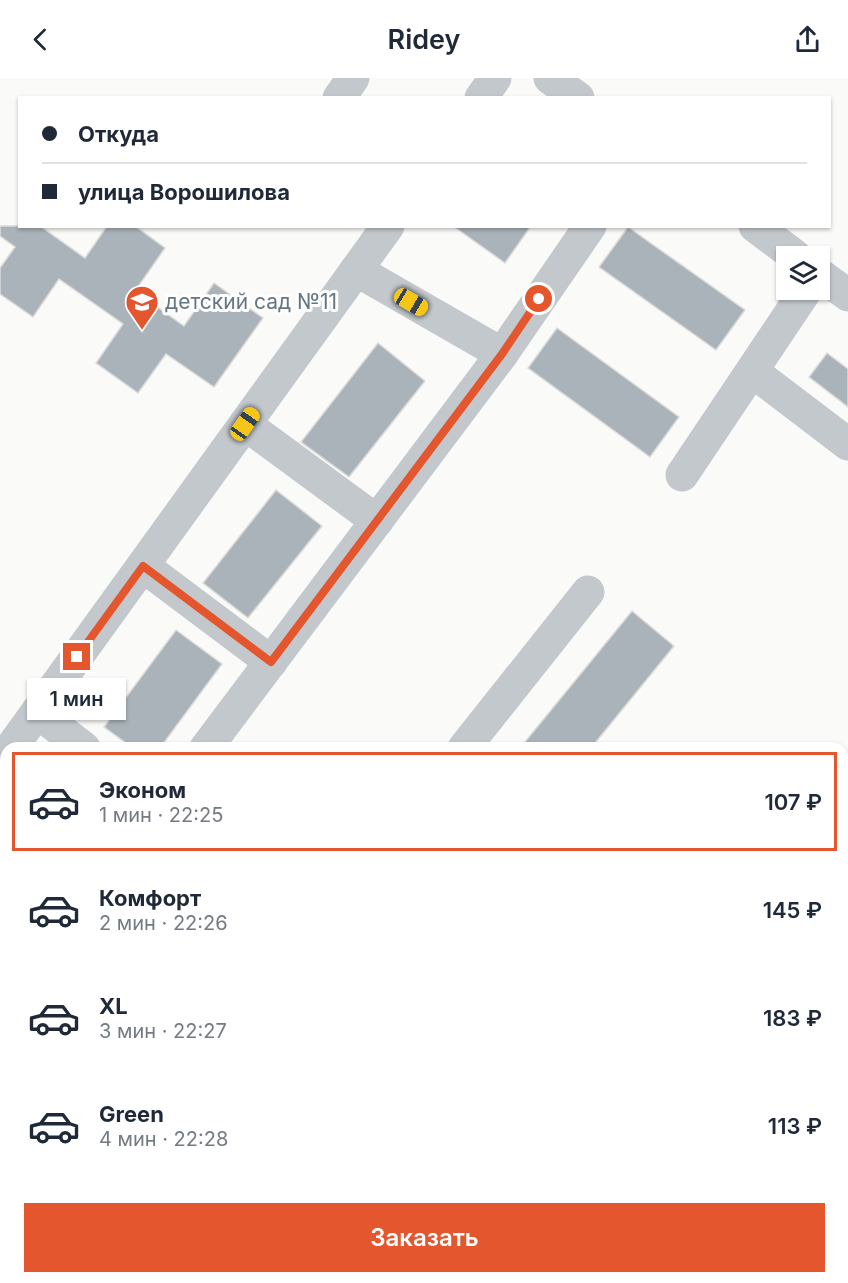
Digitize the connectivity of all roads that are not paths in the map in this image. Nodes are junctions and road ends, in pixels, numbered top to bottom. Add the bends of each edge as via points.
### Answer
1 (353, 78) edge
2 (495, 78) edge
3 (340, 96) edge
4 (482, 96) edge
5 (387, 228) edge
6 (589, 228) edge
7 (758, 228) edge
8 (782, 246) edge
9 (356, 270) junction
10 (830, 282) edge
11 (848, 295) edge
12 (799, 300) edge
13 (502, 354) junction
14 (752, 371) junction
15 (245, 424) junction
16 (848, 444) edge
17 (682, 475) dead end
18 (377, 521) junction
19 (143, 566) junction
20 (588, 592) dead end
21 (271, 662) junction
22 (37, 712) junction
23 (16, 742) edge
24 (76, 742) edge
25 (211, 742) edge
26 (469, 742) edge

1 - 3 street
2 - 4 street
5 - 9 street
6 - 13 street
7 - 8 street
9 - 13 street
9 - 15 street
10 - 11 street
12 - 14 street
13 - 18 street
14 - 16 street
14 - 17 street
15 - 18 street
15 - 19 street
18 - 21 street
19 - 21 street
19 - 22 street
20 - 26 street
21 - 25 street
22 - 23 street
22 - 24 street

